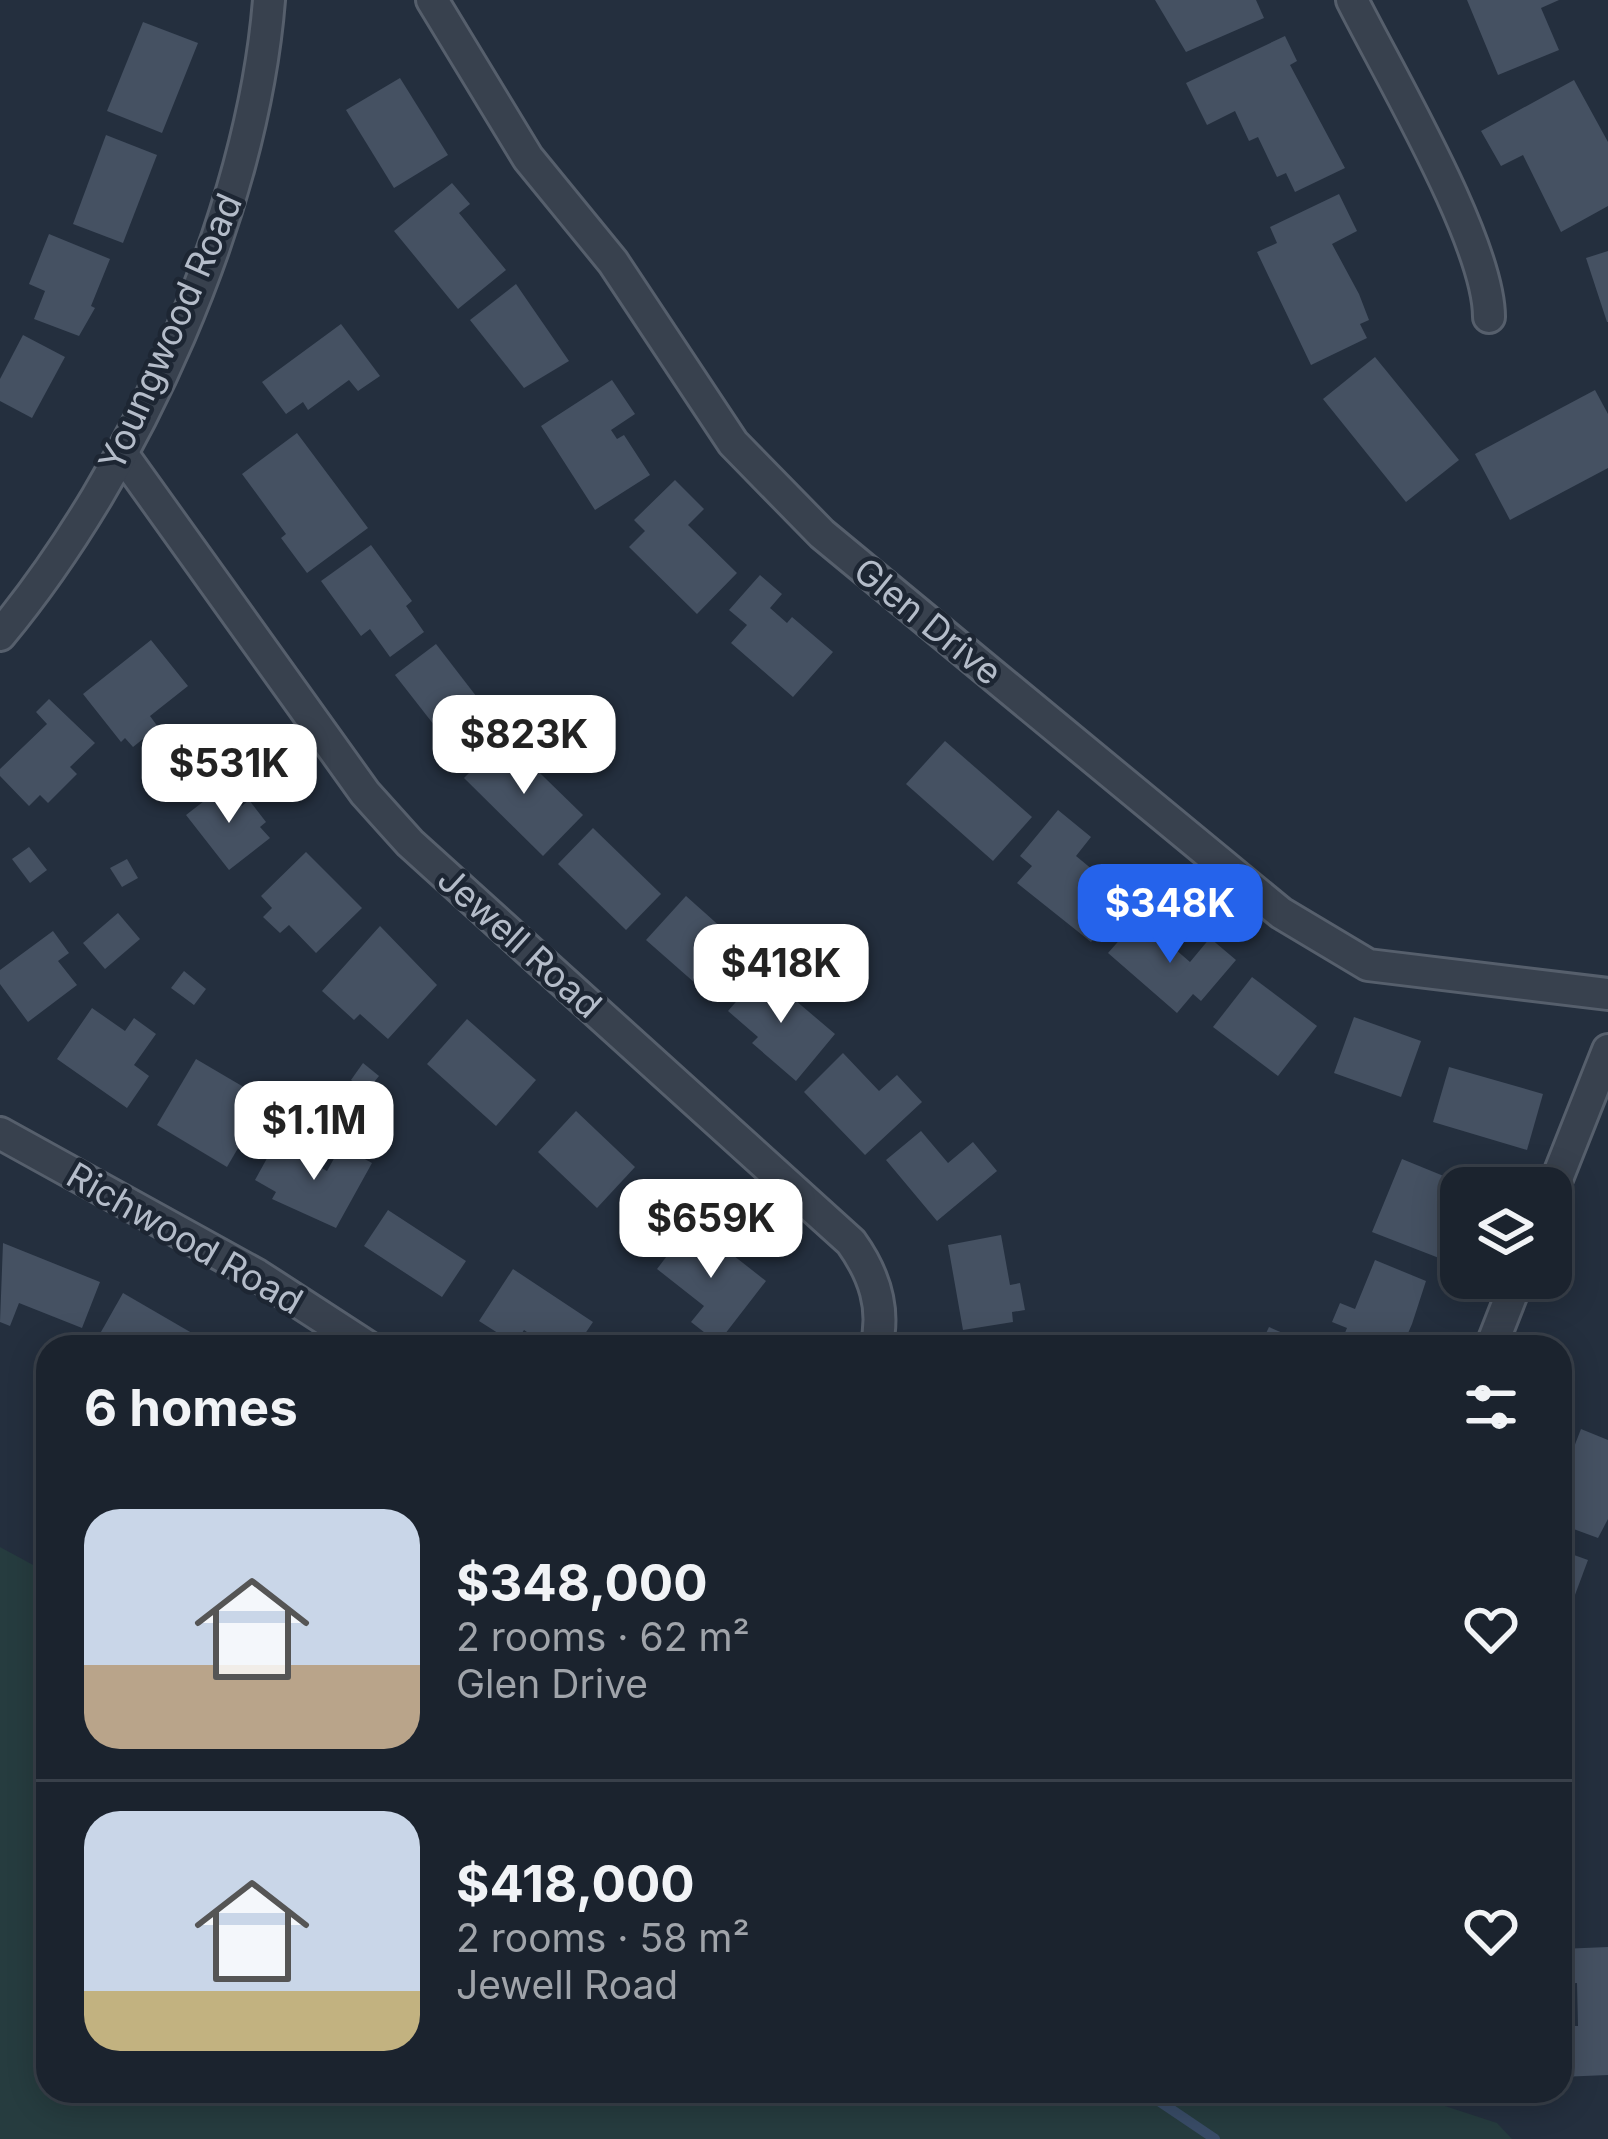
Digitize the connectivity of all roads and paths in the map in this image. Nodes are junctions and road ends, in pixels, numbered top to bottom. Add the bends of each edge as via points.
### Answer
1 (269, 0) edge
2 (432, 0) edge
3 (1352, 0) edge
4 (1489, 317) dead end
5 (123, 455) junction
6 (0, 635) edge
7 (1608, 994) edge
8 (1608, 1050) edge
9 (0, 1133) edge
10 (1561, 1167) edge
11 (1510, 1299) edge
12 (350, 1335) edge
13 (877, 1335) edge
14 (1496, 1335) edge

1 - 5 street, Youngwood Road via 230,204
2 - 7 street, Glen Drive via 517,142 626,279 705,408 822,534 1336,950 1402,973
3 - 4 street via 1471,241
5 - 6 street, Youngwood Road
5 - 13 street, Jewell Road via 365,794 851,1243 874,1286
8 - 10 street
9 - 12 street, Richwood Road
11 - 14 street

